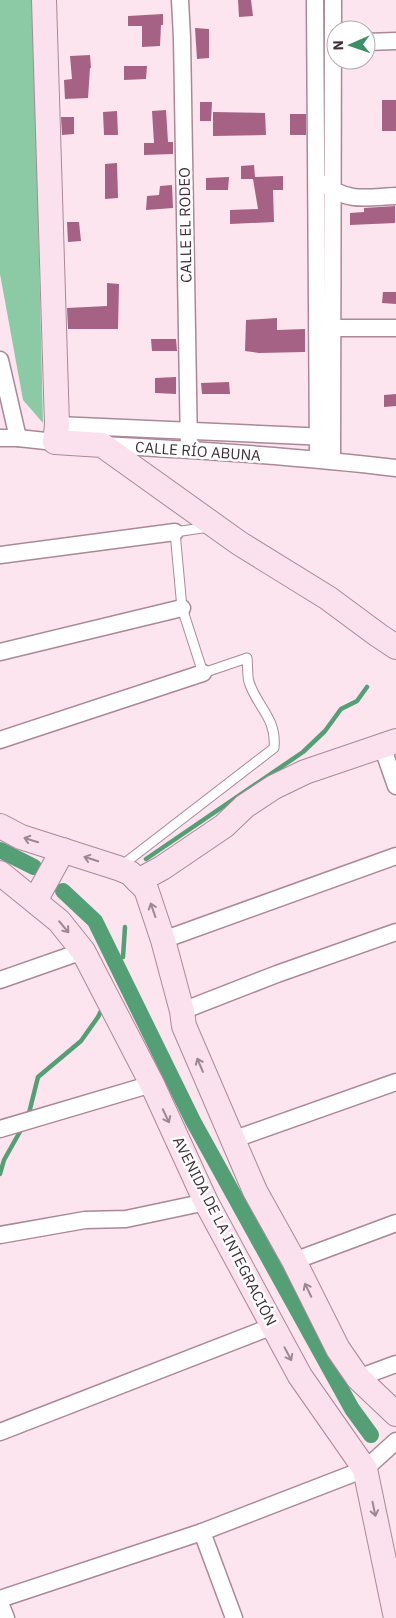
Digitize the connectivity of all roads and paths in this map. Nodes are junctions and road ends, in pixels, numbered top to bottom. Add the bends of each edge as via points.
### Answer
1 (44, 0) edge
2 (180, 0) edge
3 (315, 0) edge
4 (333, 0) edge
5 (333, 20) edge
6 (396, 41) edge
7 (376, 42) edge
8 (334, 70) edge
9 (315, 177) junction
10 (333, 190) junction
11 (396, 196) edge
12 (332, 328) junction
13 (396, 328) edge
14 (0, 360) edge
15 (189, 431) junction
16 (56, 434) junction
17 (325, 437) junction
18 (0, 438) edge
19 (18, 438) junction
20 (102, 445) junction
21 (189, 449) junction
22 (325, 459) junction
23 (396, 468) edge
24 (216, 526) junction
25 (175, 532) junction
26 (0, 555) edge
27 (182, 608) junction
28 (396, 647) edge
29 (0, 652) edge
30 (203, 672) junction
31 (0, 740) edge
32 (389, 744) edge
33 (396, 786) edge
34 (0, 826) edge
35 (63, 850) junction
36 (396, 856) edge
37 (118, 868) junction
38 (0, 873) edge
39 (138, 881) junction
40 (35, 901) junction
41 (396, 932) edge
42 (163, 940) junction
43 (83, 951) junction
44 (0, 980) edge
45 (182, 1011) junction
46 (396, 1082) edge
47 (152, 1084) junction
48 (0, 1128) edge
49 (232, 1140) junction
50 (206, 1202) junction
51 (396, 1223) edge
52 (0, 1235) edge
53 (294, 1261) junction
54 (273, 1326) junction
55 (396, 1364) edge
56 (358, 1378) junction
57 (396, 1414) edge
58 (0, 1432) edge
59 (396, 1441) edge
60 (365, 1469) junction
61 (202, 1532) junction
62 (0, 1601) edge
63 (6, 1618) edge
64 (234, 1618) edge
65 (396, 1618) edge

1 - 16 main road
2 - 15 street, CALLE EL RODEO
3 - 9 street
4 - 5 street
6 - 7 street
8 - 10 street
9 - 10 street
9 - 17 street
10 - 11 street via 349,197
10 - 12 street
12 - 13 street
12 - 17 street
14 - 19 street
15 - 16 street
15 - 17 street
15 - 21 street, CALLE EL RODEO
16 - 19 street, CALLE RÍO ABUNA
16 - 20 main road, CALLE RÍO ABUNA
17 - 22 street
18 - 19 street, CALLE RÍO ABUNA
20 - 21 street, CALLE RÍO ABUNA
20 - 24 main road
21 - 22 street, CALLE RÍO ABUNA
22 - 23 street, CALLE RÍO ABUNA
24 - 25 lane
24 - 28 main road via 328,598
25 - 26 street
25 - 27 lane
27 - 29 street
27 - 30 lane
30 - 31 street
30 - 37 lane via 247,658 249,681 272,724 274,748
32 - 33 street
32 - 39 main road via 305,772 274,787 245,806 224,826
35 -> 34 main road via 21,837
37 -> 35 main road
35 - 40 main road
36 - 42 street
37 - 39 main road
38 - 40 main road, AVENIDA DE LA INTEGRACIÓN
42 -> 39 main road via 146,889
40 -> 43 main road, AVENIDA DE LA INTEGRACIÓN via 59,921
41 - 45 street
42 - 45 main road
43 - 44 street
43 - 47 main road, AVENIDA DE LA INTEGRACIÓN
49 -> 45 main road via 184,1026
46 - 49 street
47 - 48 street
47 -> 50 main road, AVENIDA DE LA INTEGRACIÓN
49 - 53 main road via 255,1191
50 - 52 street via 126,1219 85,1220
50 - 54 main road, AVENIDA DE LA INTEGRACIÓN
51 - 53 street
56 -> 53 main road via 338,1349
54 - 58 street
54 -> 60 main road, AVENIDA DE LA INTEGRACIÓN via 300,1376
55 - 56 street
56 - 57 main road
59 - 60 street
60 - 61 street
60 -> 65 main road, AVENIDA DE LA INTEGRACIÓN
61 - 62 street
61 - 64 street
62 - 63 street

